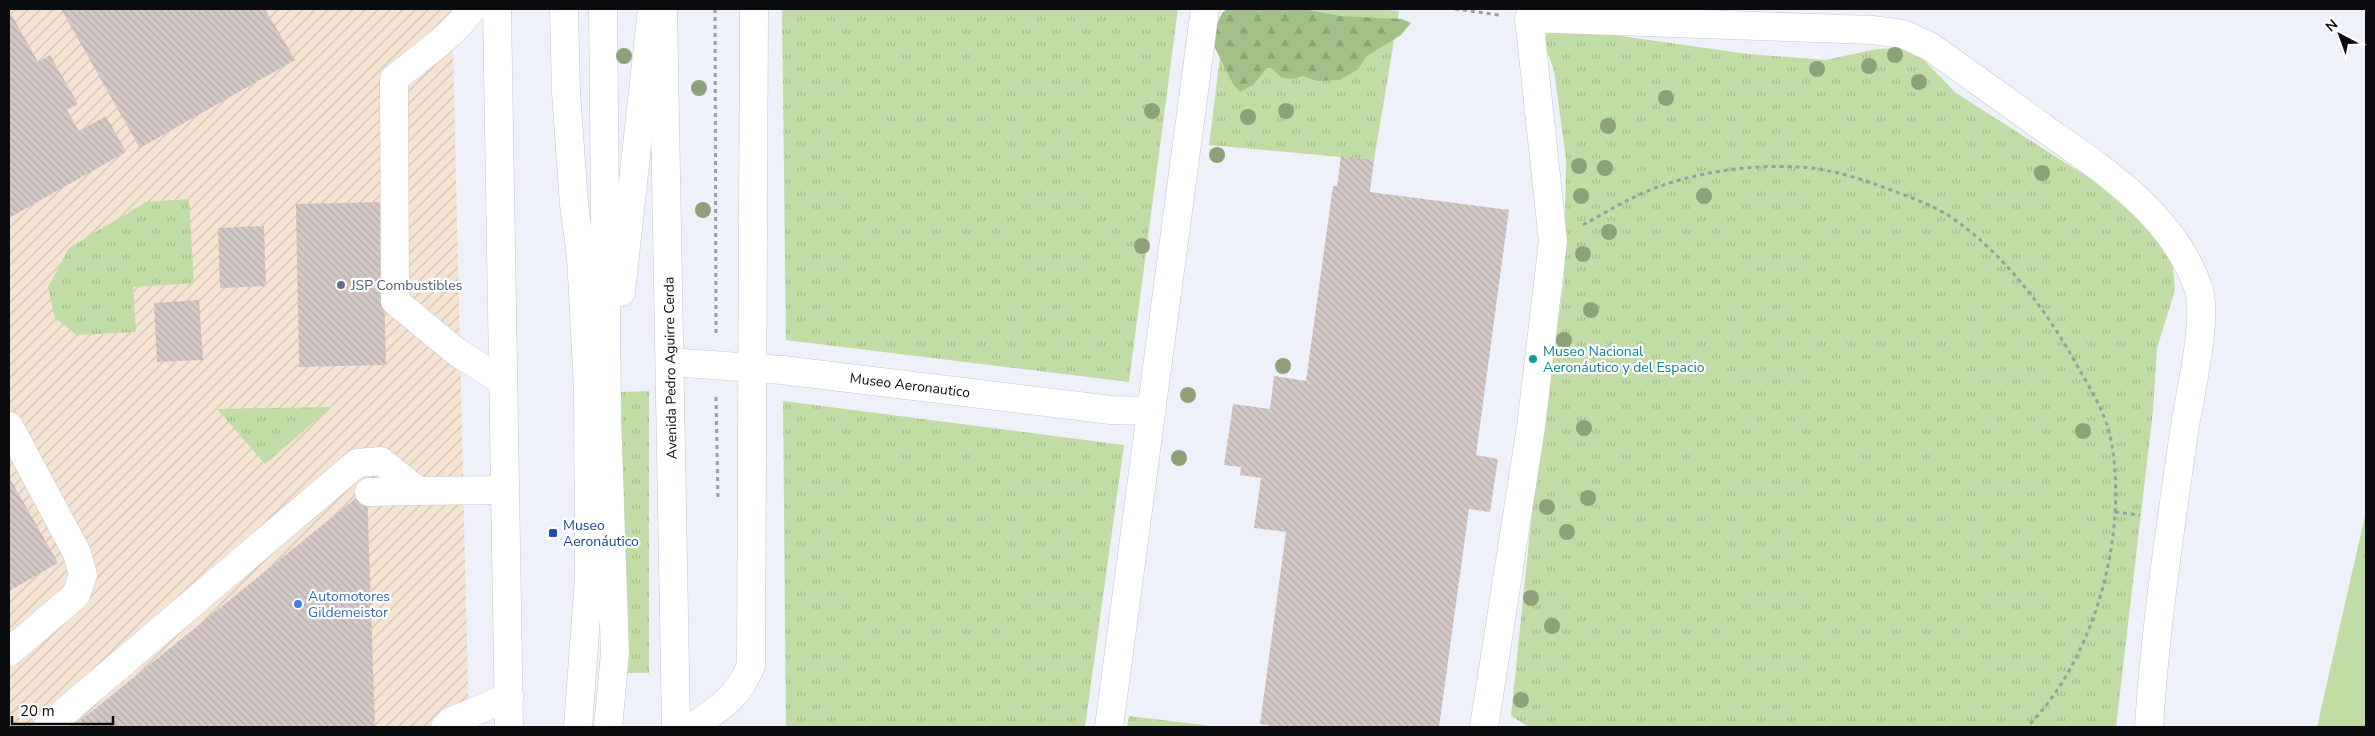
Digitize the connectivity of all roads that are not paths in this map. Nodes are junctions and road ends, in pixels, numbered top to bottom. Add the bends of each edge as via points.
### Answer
1 (472, 9) edge
2 (497, 9) edge
3 (564, 9) edge
4 (603, 9) edge
5 (652, 9) edge
6 (663, 9) edge
7 (754, 9) edge
8 (1205, 9) edge
9 (670, 362) junction
10 (753, 368) junction
11 (503, 381) junction
12 (1150, 411) junction
13 (607, 415) junction
14 (9, 426) edge
15 (504, 490) junction
16 (418, 491) junction
17 (369, 492) dead end
18 (9, 652) edge
19 (509, 696) junction
20 (47, 727) edge
21 (445, 727) edge
22 (509, 727) edge
23 (578, 727) edge
24 (608, 727) edge
25 (676, 727) edge
26 (692, 727) edge
27 (1109, 727) edge
28 (1484, 727) edge
29 (2149, 727) edge

1 - 11 main road via 447,36 394,79 395,301 458,352
2 - 11 main road
3 - 23 main road via 566,92 581,256 588,389 589,576
4 - 13 main road
5 - 13 main road
6 - 9 main road, Avenida Pedro Aguirre Cerda
7 - 10 main road
8 - 12 main road
9 - 10 main road, Museo Aeronautico
9 - 25 main road, Avenida Pedro Aguirre Cerda
10 - 12 main road, Museo Aeronautico via 1111,410
10 - 26 main road via 751,665 744,682 725,705
11 - 15 main road
12 - 27 main road
13 - 24 main road via 615,653
14 - 18 main road via 77,553 83,576 76,595
15 - 16 main road
15 - 19 main road
16 - 17 main road
16 - 20 main road via 381,461 357,463
19 - 21 main road
19 - 22 main road
28 - 29 main road via 1531,427 1554,241 1529,18 1780,26 1902,34 1929,46 2110,175 2143,203 2185,260 2198,288 2203,312 2184,432

